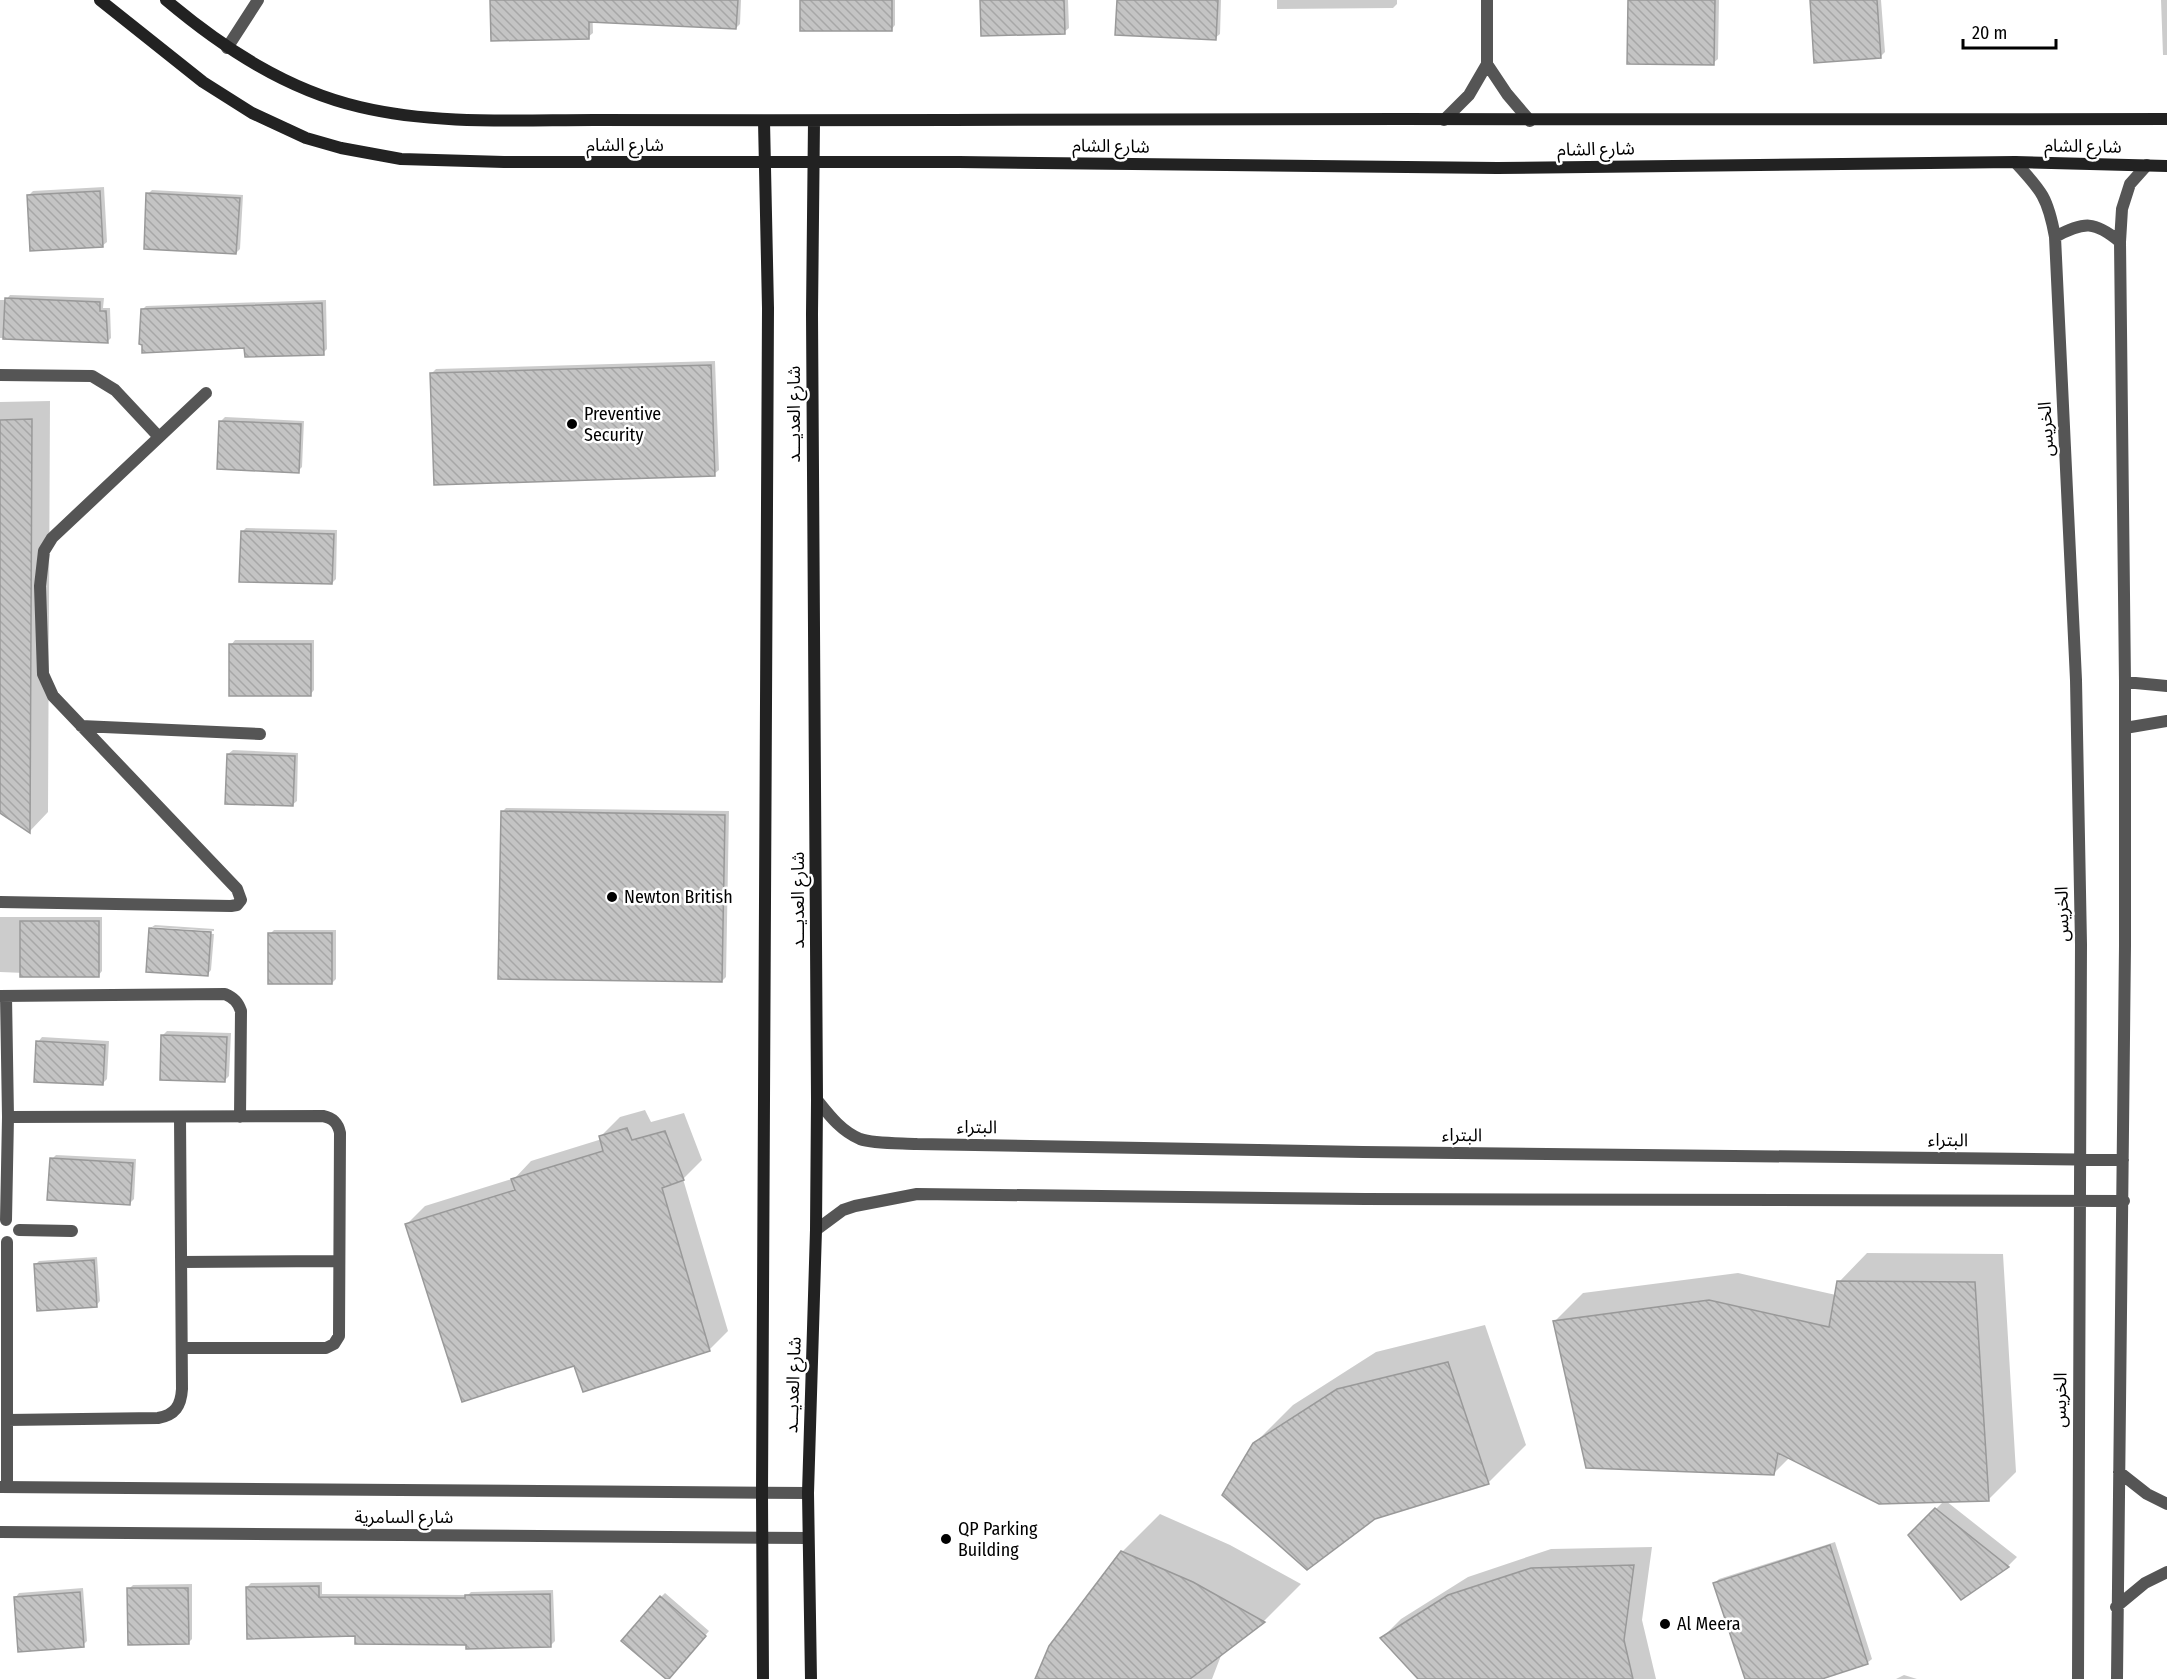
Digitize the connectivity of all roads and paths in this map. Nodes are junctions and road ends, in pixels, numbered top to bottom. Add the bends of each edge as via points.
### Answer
1 (100, 0) edge
2 (166, 0) edge
3 (258, 0) edge
4 (1487, 0) edge
5 (227, 48) junction
6 (1487, 64) junction
7 (2167, 119) edge
8 (1444, 120) junction
9 (764, 121) junction
10 (814, 121) junction
11 (1530, 121) junction
12 (2015, 162) junction
13 (765, 163) junction
14 (814, 163) junction
15 (2147, 165) junction
16 (2167, 166) edge
17 (2055, 237) junction
18 (2121, 242) junction
19 (0, 375) edge
20 (206, 393) dead end
21 (159, 437) junction
22 (2125, 682) junction
23 (2167, 686) edge
24 (2167, 721) edge
25 (81, 726) junction
26 (2125, 728) junction
27 (260, 734) dead end
28 (0, 902) edge
29 (3, 996) edge
30 (817, 1100) junction
31 (8, 1117) junction
32 (180, 1117) junction
33 (240, 1117) junction
34 (2079, 1160) junction
35 (2123, 1160) junction
36 (2124, 1201) junction
37 (2080, 1202) junction
38 (3, 1221) edge
39 (19, 1230) junction
40 (816, 1230) junction
41 (72, 1231) dead end
42 (4, 1240) edge
43 (339, 1261) junction
44 (181, 1262) junction
45 (182, 1348) junction
46 (7, 1420) junction
47 (2119, 1472) junction
48 (3, 1487) edge
49 (762, 1494) junction
50 (808, 1494) junction
51 (2167, 1503) edge
52 (0, 1532) edge
53 (762, 1538) junction
54 (808, 1538) junction
55 (2167, 1572) edge
56 (2116, 1607) junction
57 (764, 1679) edge
58 (811, 1679) edge
59 (2078, 1679) edge
60 (2117, 1679) edge

1 - 13 street, شارع الشام via 203,82 252,113 306,138 341,148 401,159
2 - 5 street, شارع الشام
3 - 5 street
4 - 6 street
5 - 9 street, شارع الشام via 295,86 333,100 412,116
6 - 8 street via 1469,95
6 - 11 street
7 - 11 street, شارع الشام
8 - 10 street, شارع الشام
8 - 11 street, شارع الشام
9 - 10 street, شارع الشام
9 - 13 street, شارع العديـــد
10 - 14 street, شارع العديـــد
12 - 14 street, شارع الشام via 1497,168
12 - 15 street, شارع الشام
12 - 17 street, الخريس via 2040,190 2050,210
13 - 14 street, شارع الشام
13 - 49 street, شارع العديـــد via 768,320
14 - 30 street, شارع العديـــد
15 - 16 street, شارع الشام
15 - 18 street via 2130,184 2122,209
17 - 18 street via 2084,225 2106,230
17 - 34 street, الخريس via 2076,692 2081,944
18 - 22 street
19 - 21 street via 92,376 115,390
20 - 21 street
21 - 25 street via 52,538 44,551 40,586 43,674 53,696
22 - 23 street
22 - 26 street
24 - 26 street
25 - 27 street
25 - 28 street via 237,889 241,900 231,906
26 - 35 street
29 - 31 street
29 - 33 street via 231,996 240,1011
30 - 34 street, البتراء via 838,1124 862,1140 917,1144
30 - 40 street, شارع العديـــد
31 - 32 street
31 - 38 street
32 - 33 street
32 - 44 street
33 - 43 street via 323,1116 336,1123 340,1133
34 - 35 street, البتراء
34 - 37 street, الخريس
35 - 36 street
36 - 37 street
36 - 47 street
37 - 40 street via 917,1194 843,1210
37 - 59 street, الخريس
38 - 39 street via 15,1222
39 - 41 street
39 - 42 street via 15,1239
40 - 50 street, شارع العديـــد
42 - 46 street
43 - 44 street
43 - 45 street via 339,1336 330,1347
44 - 45 street
45 - 46 street via 180,1403 165,1417
46 - 48 street
47 - 51 street via 2147,1494
47 - 56 street
48 - 49 street, شارع السامرية
49 - 50 street, شارع السامرية
49 - 53 street, شارع العديـــد
50 - 54 street, شارع العديـــد
52 - 53 street, شارع السامرية
53 - 54 street, شارع السامرية
53 - 57 street, شارع العديـــد
54 - 58 street, شارع العديـــد
55 - 56 street via 2145,1582
56 - 60 street

